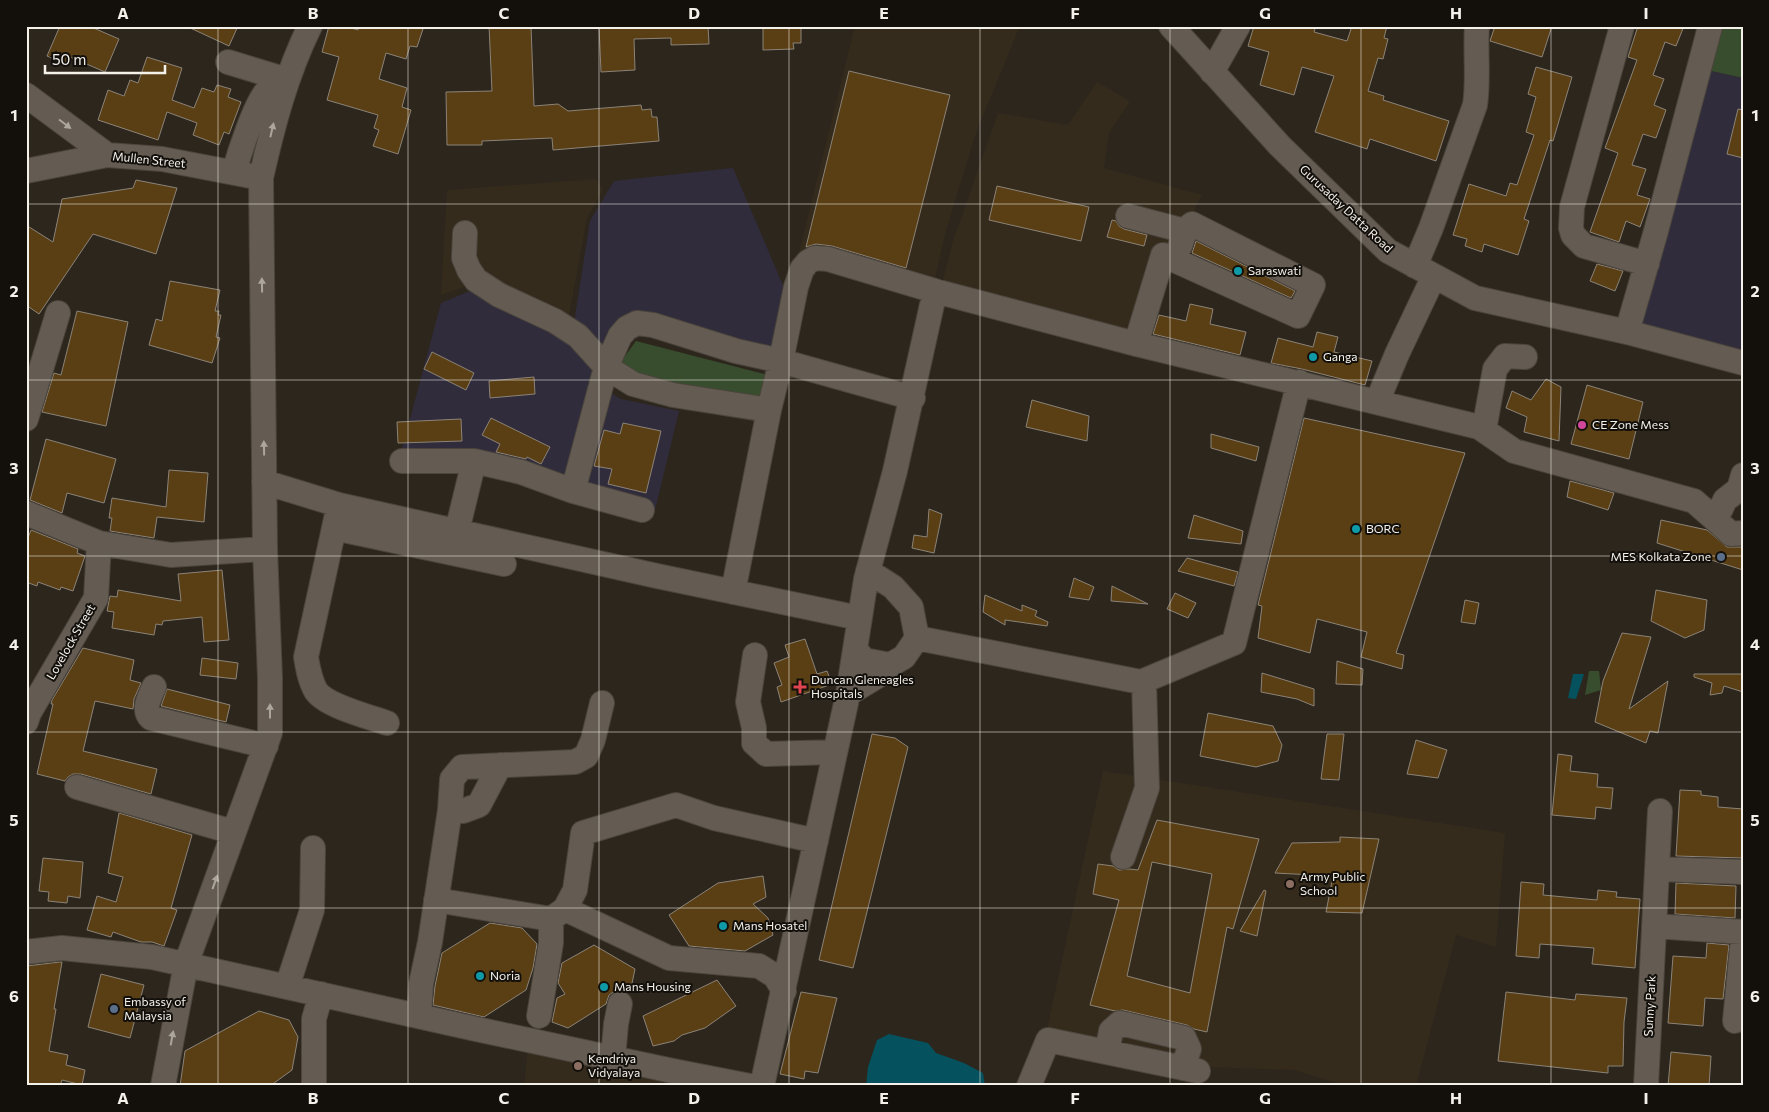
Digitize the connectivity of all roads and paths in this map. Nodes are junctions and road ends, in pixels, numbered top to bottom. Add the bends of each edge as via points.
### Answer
1 (310, 26) edge
2 (1171, 26) edge
3 (1238, 26) edge
4 (1477, 26) edge
5 (1622, 26) edge
6 (1710, 28) dead end
7 (228, 62) dead end
8 (1212, 72) junction
9 (286, 83) junction
10 (26, 95) edge
11 (107, 156) junction
12 (26, 171) edge
13 (234, 172) junction
14 (261, 178) junction
15 (1128, 216) dead end
16 (1185, 231) junction
17 (465, 233) dead end
18 (1174, 261) junction
19 (1647, 264) junction
20 (1425, 271) junction
21 (935, 292) junction
22 (58, 313) dead end
23 (1627, 332) junction
24 (1136, 344) junction
25 (1525, 357) dead end
26 (782, 362) junction
27 (1743, 363) edge
28 (606, 367) junction
29 (1299, 382) junction
30 (913, 398) junction
31 (1377, 402) junction
32 (769, 410) junction
33 (26, 419) edge
34 (1484, 430) junction
35 (402, 461) dead end
36 (474, 461) junction
37 (1743, 475) edge
38 (264, 482) junction
39 (573, 490) junction
40 (642, 510) dead end
41 (26, 513) edge
42 (336, 517) junction
43 (1718, 522) junction
44 (457, 532) junction
45 (1743, 533) edge
46 (99, 543) junction
47 (265, 549) junction
48 (504, 564) dead end
49 (868, 571) junction
50 (732, 592) junction
51 (859, 618) junction
52 (917, 638) junction
53 (855, 649) junction
54 (755, 655) dead end
55 (890, 665) junction
56 (1144, 681) junction
57 (154, 687) dead end
58 (848, 694) junction
59 (602, 703) dead end
60 (27, 716) edge
61 (387, 722) dead end
62 (266, 746) junction
63 (835, 752) junction
64 (500, 765) junction
65 (77, 787) dead end
66 (450, 810) junction
67 (1660, 811) dead end
68 (233, 832) junction
69 (816, 841) junction
70 (313, 848) dead end
71 (1123, 857) dead end
72 (1657, 870) junction
73 (1743, 872) edge
74 (436, 900) junction
75 (558, 914) junction
76 (1654, 926) junction
77 (1743, 932) edge
78 (1743, 938) edge
79 (26, 952) edge
80 (186, 964) junction
81 (287, 986) junction
82 (784, 991) junction
83 (321, 994) junction
84 (620, 1004) dead end
85 (419, 1016) junction
86 (539, 1016) dead end
87 (1735, 1021) dead end
88 (1107, 1052) junction
89 (613, 1058) junction
90 (164, 1086) edge
91 (314, 1086) edge
92 (750, 1086) edge
93 (762, 1086) edge
94 (1030, 1086) edge
95 (1646, 1086) edge

1 - 9 street
2 - 8 street, Gurusaday Datta Road
3 - 8 street
4 - 20 street via 1475,105 1431,228
5 - 19 street via 1572,207 1571,228 1584,246
6 - 19 street
7 - 9 street
8 - 20 street, Gurusaday Datta Road via 1280,146 1388,251
9 - 13 street via 268,90 260,102
14 -> 9 street
10 -> 11 street, Mullen Street
11 - 12 street
11 - 13 street, Mullen Street via 162,159
13 - 14 street, Mullen Street
38 -> 14 street
15 - 16 street
16 - 18 street
16 - 18 street via 1192,224 1313,285 1298,316
17 - 28 street via 464,258 476,280 578,336
18 - 24 street via 1163,255
19 - 23 street
20 - 23 street, Gurusaday Datta Road via 1475,298
20 - 31 street
21 - 24 street
21 - 26 street via 828,259 815,258 802,269 796,287
21 - 30 street
22 - 33 street
23 - 27 street, Gurusaday Datta Road
24 - 29 street
25 - 34 street via 1505,356 1495,369
26 - 28 street via 637,323 620,336
26 - 30 street
26 - 32 street
28 - 32 street via 633,384 673,395
28 - 39 street
29 - 31 street
29 - 56 street via 1234,643
30 - 49 street
31 - 34 street
32 - 50 street
34 - 43 street via 1514,451 1694,501
35 - 36 street
36 - 39 street via 521,472
36 - 44 street
37 - 43 street via 1739,489 1725,500
38 - 42 street
38 - 47 street
39 - 40 street
41 - 46 street
42 - 44 street
42 - 48 street
42 - 61 street via 306,657 309,676 316,692 327,702
43 - 45 street via 1732,534
44 - 50 street
46 - 47 street via 171,555
46 - 60 street, Lovelock Street via 96,598
62 -> 47 street via 270,734 270,678
49 - 51 street
49 - 52 street via 894,587 911,606
50 - 51 street
51 - 53 street
52 - 55 street via 904,657
52 - 56 street
53 - 55 street via 864,660
53 - 58 street
54 - 63 street via 748,702 754,742 766,754
55 - 58 street
56 - 71 street via 1147,788
57 - 62 street via 146,709 151,718
58 - 63 street
59 - 64 street via 586,756 575,762
62 - 68 street
63 - 69 street
64 - 66 street via 479,805 463,811
64 - 66 street via 462,767 452,779
65 - 68 street
66 - 74 street
67 - 72 street, Sunny Park
80 -> 68 street
69 - 75 street via 714,818 676,805 584,833 575,890
69 - 82 street
70 - 81 street via 312,910
72 - 73 street
72 - 76 street, Sunny Park
74 - 75 street
74 - 85 street via 421,984
75 - 82 street via 669,958 760,966 775,976
75 - 86 street
76 - 77 street
76 - 95 street, Sunny Park
78 - 87 street
79 - 80 street via 71,948
80 - 81 street
90 -> 80 street
81 - 83 street
82 - 93 street
83 - 85 street
83 - 91 street via 314,1019
84 - 89 street
85 - 89 street
88 - 88 street via 1191,1069 1184,1038 1120,1023 1111,1031
88 - 94 street via 1048,1040
89 - 92 street

